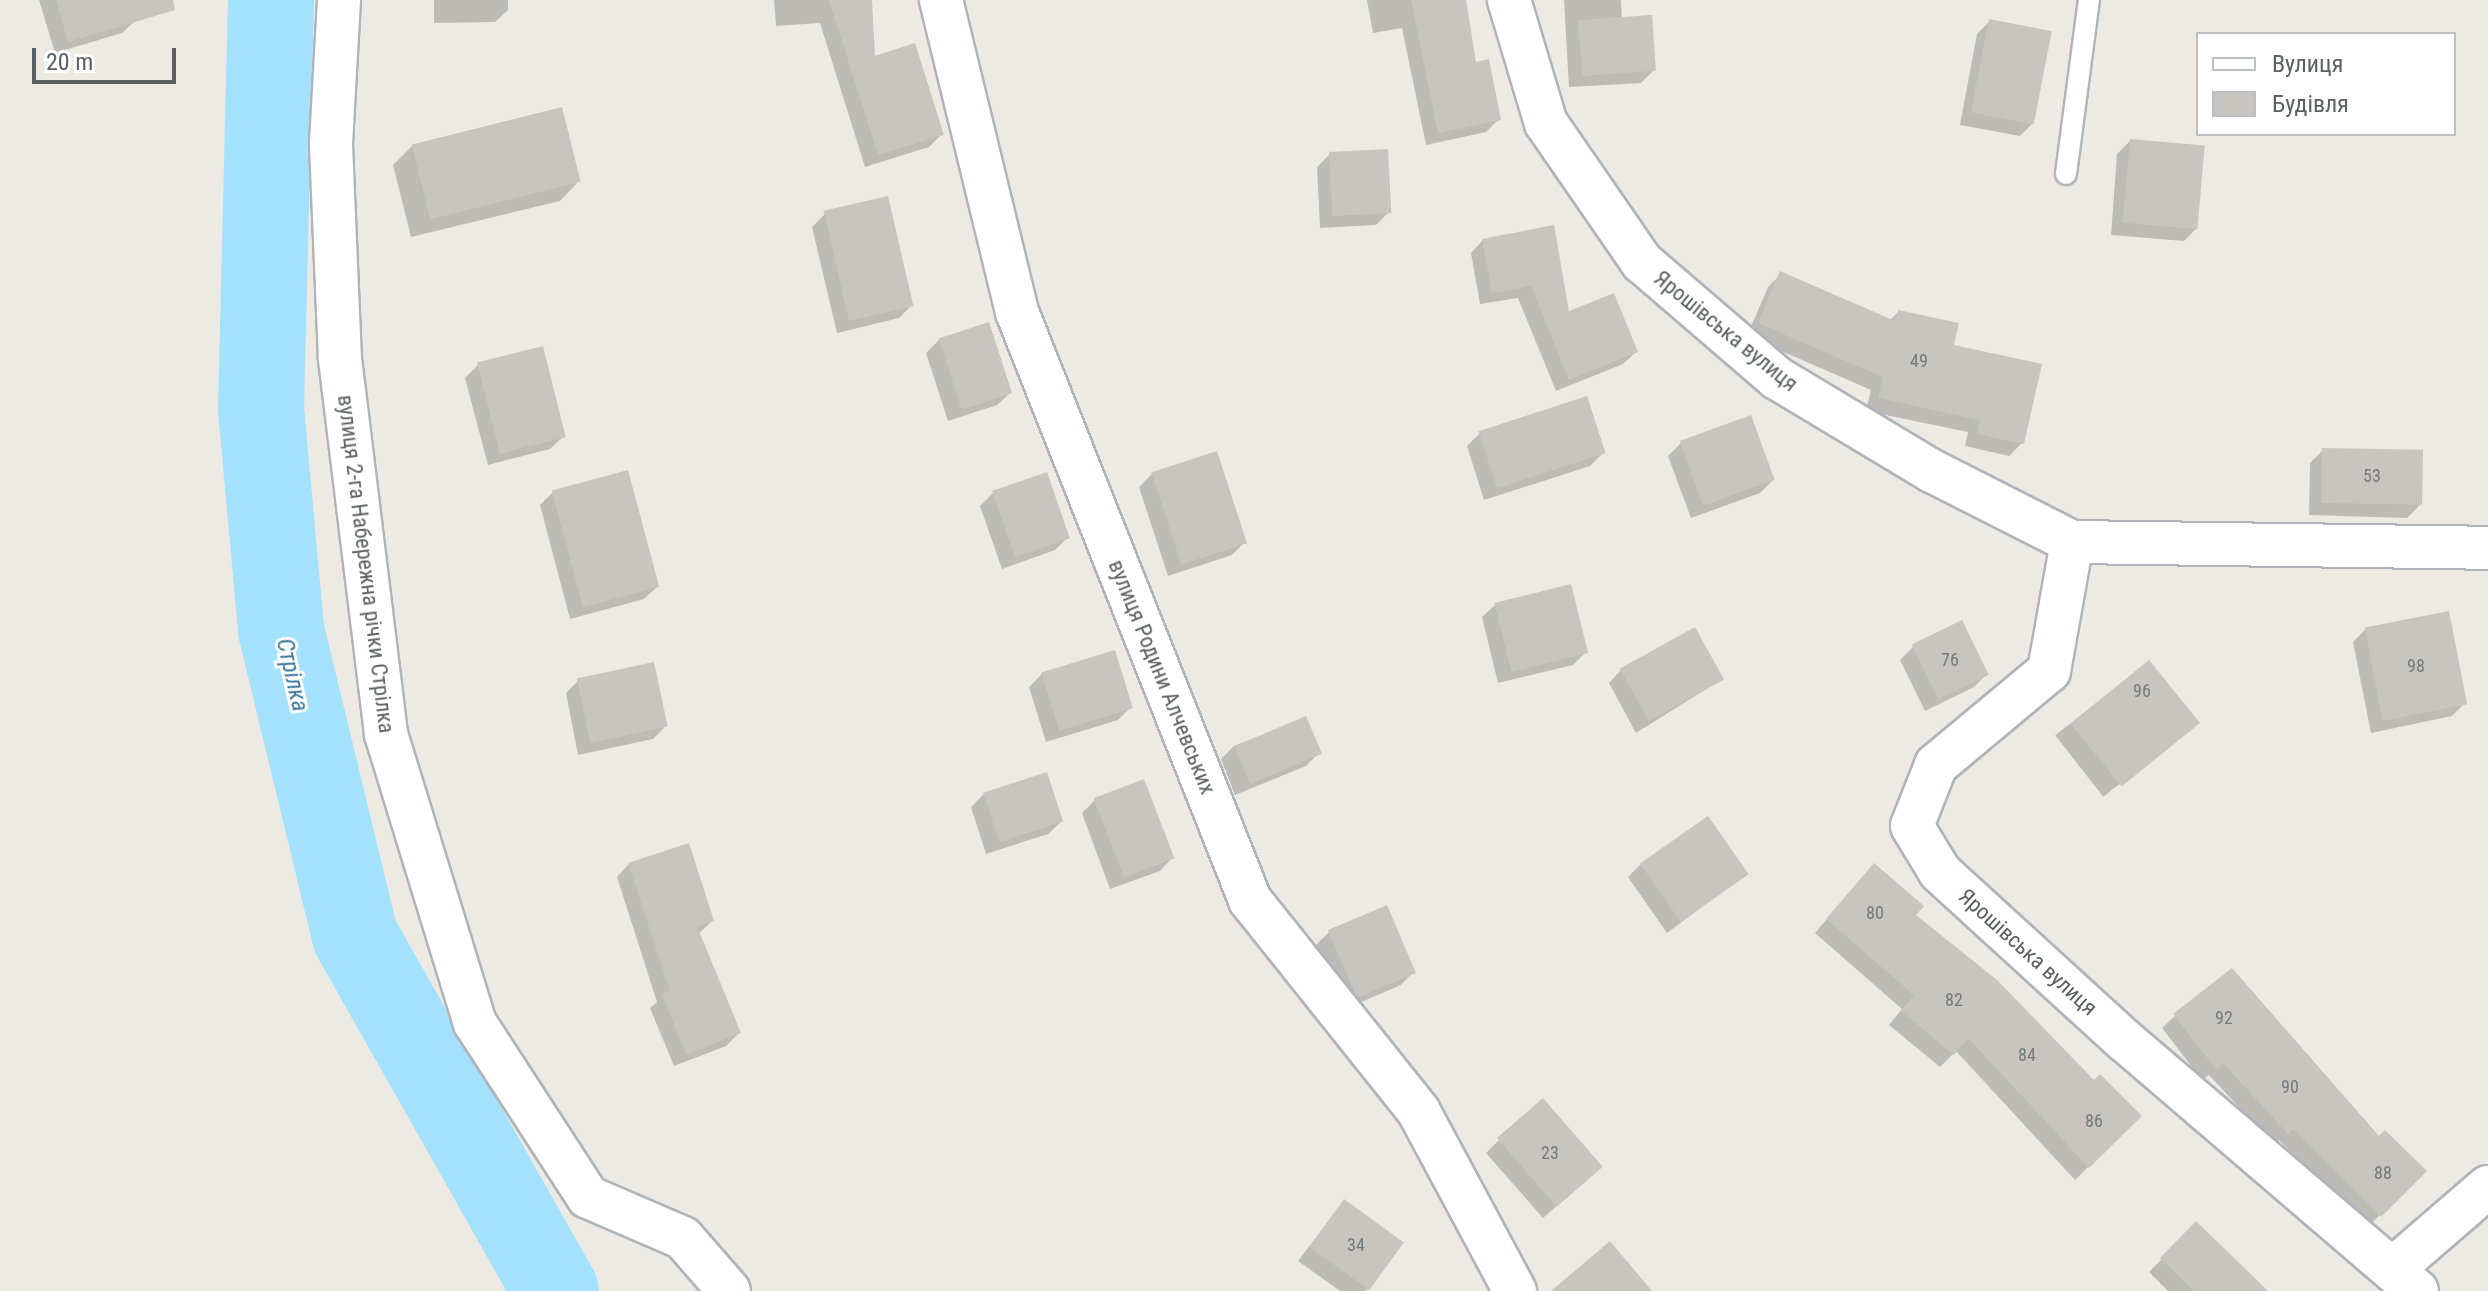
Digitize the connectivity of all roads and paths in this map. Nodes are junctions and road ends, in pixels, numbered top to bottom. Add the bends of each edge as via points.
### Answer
1 (339, 0) edge
2 (941, 0) edge
3 (1509, 0) edge
4 (2089, 0) edge
5 (2066, 174) dead end
6 (2072, 542) junction
7 (2488, 548) edge
8 (2488, 1187) edge
9 (2406, 1279) edge
10 (729, 1291) edge
11 (1515, 1291) edge

1 - 10 street, вулиця 2-га Набережна річки Стрілка via 331,145 340,359 391,749 475,1023 588,1197 683,1238
2 - 11 street, вулиця Родини Алчевських via 1017,312 1250,900 1419,1112
3 - 6 street, Ярошівська вулиця via 1546,123 1642,262 1777,378 1932,471
4 - 5 lane
6 - 7 street, Ярошівська вулиця
6 - 9 street, Ярошівська вулиця via 2049,671 1936,765 1912,826 1940,872 2125,1041
8 - 9 street

